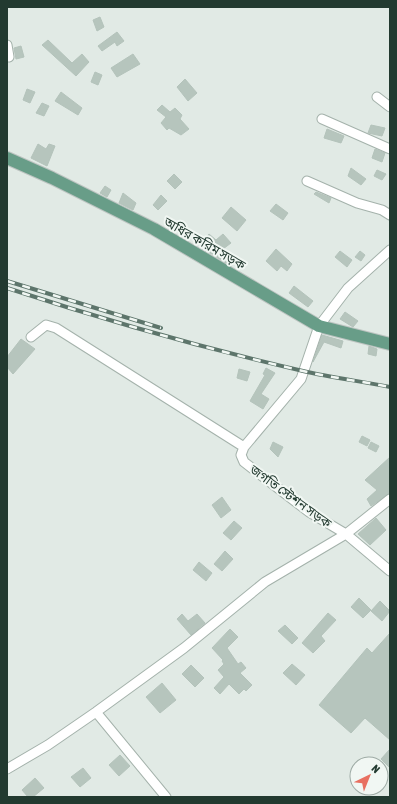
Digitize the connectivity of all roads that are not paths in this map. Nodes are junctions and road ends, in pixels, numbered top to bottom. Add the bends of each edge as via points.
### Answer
1 (7, 45) edge
2 (10, 56) dead end
3 (377, 97) dead end
4 (390, 107) edge
5 (322, 119) dead end
6 (390, 148) edge
7 (7, 158) edge
8 (307, 181) dead end
9 (390, 215) edge
10 (390, 250) edge
11 (319, 326) junction
12 (31, 337) dead end
13 (390, 344) edge
14 (244, 447) junction
15 (390, 499) edge
16 (346, 534) junction
17 (390, 571) edge
18 (96, 712) junction
19 (7, 769) edge
20 (166, 797) edge

1 - 2 street
3 - 4 street
5 - 6 street
7 - 11 main road, অধির করিম সড়ক via 154,229
8 - 9 street
10 - 11 street, জগতি স্টেশন সড়ক via 348,288
11 - 13 main road, অধির করিম সড়ক
11 - 14 street, জগতি স্টেশন সড়ক via 301,379
12 - 14 street via 46,325 56,328
14 - 16 street, জগতি স্টেশন সড়ক via 241,454 244,462 309,512
15 - 16 street
16 - 17 street, জগতি স্টেশন সড়ক
16 - 18 street via 265,582 184,648
18 - 19 street
18 - 20 street

